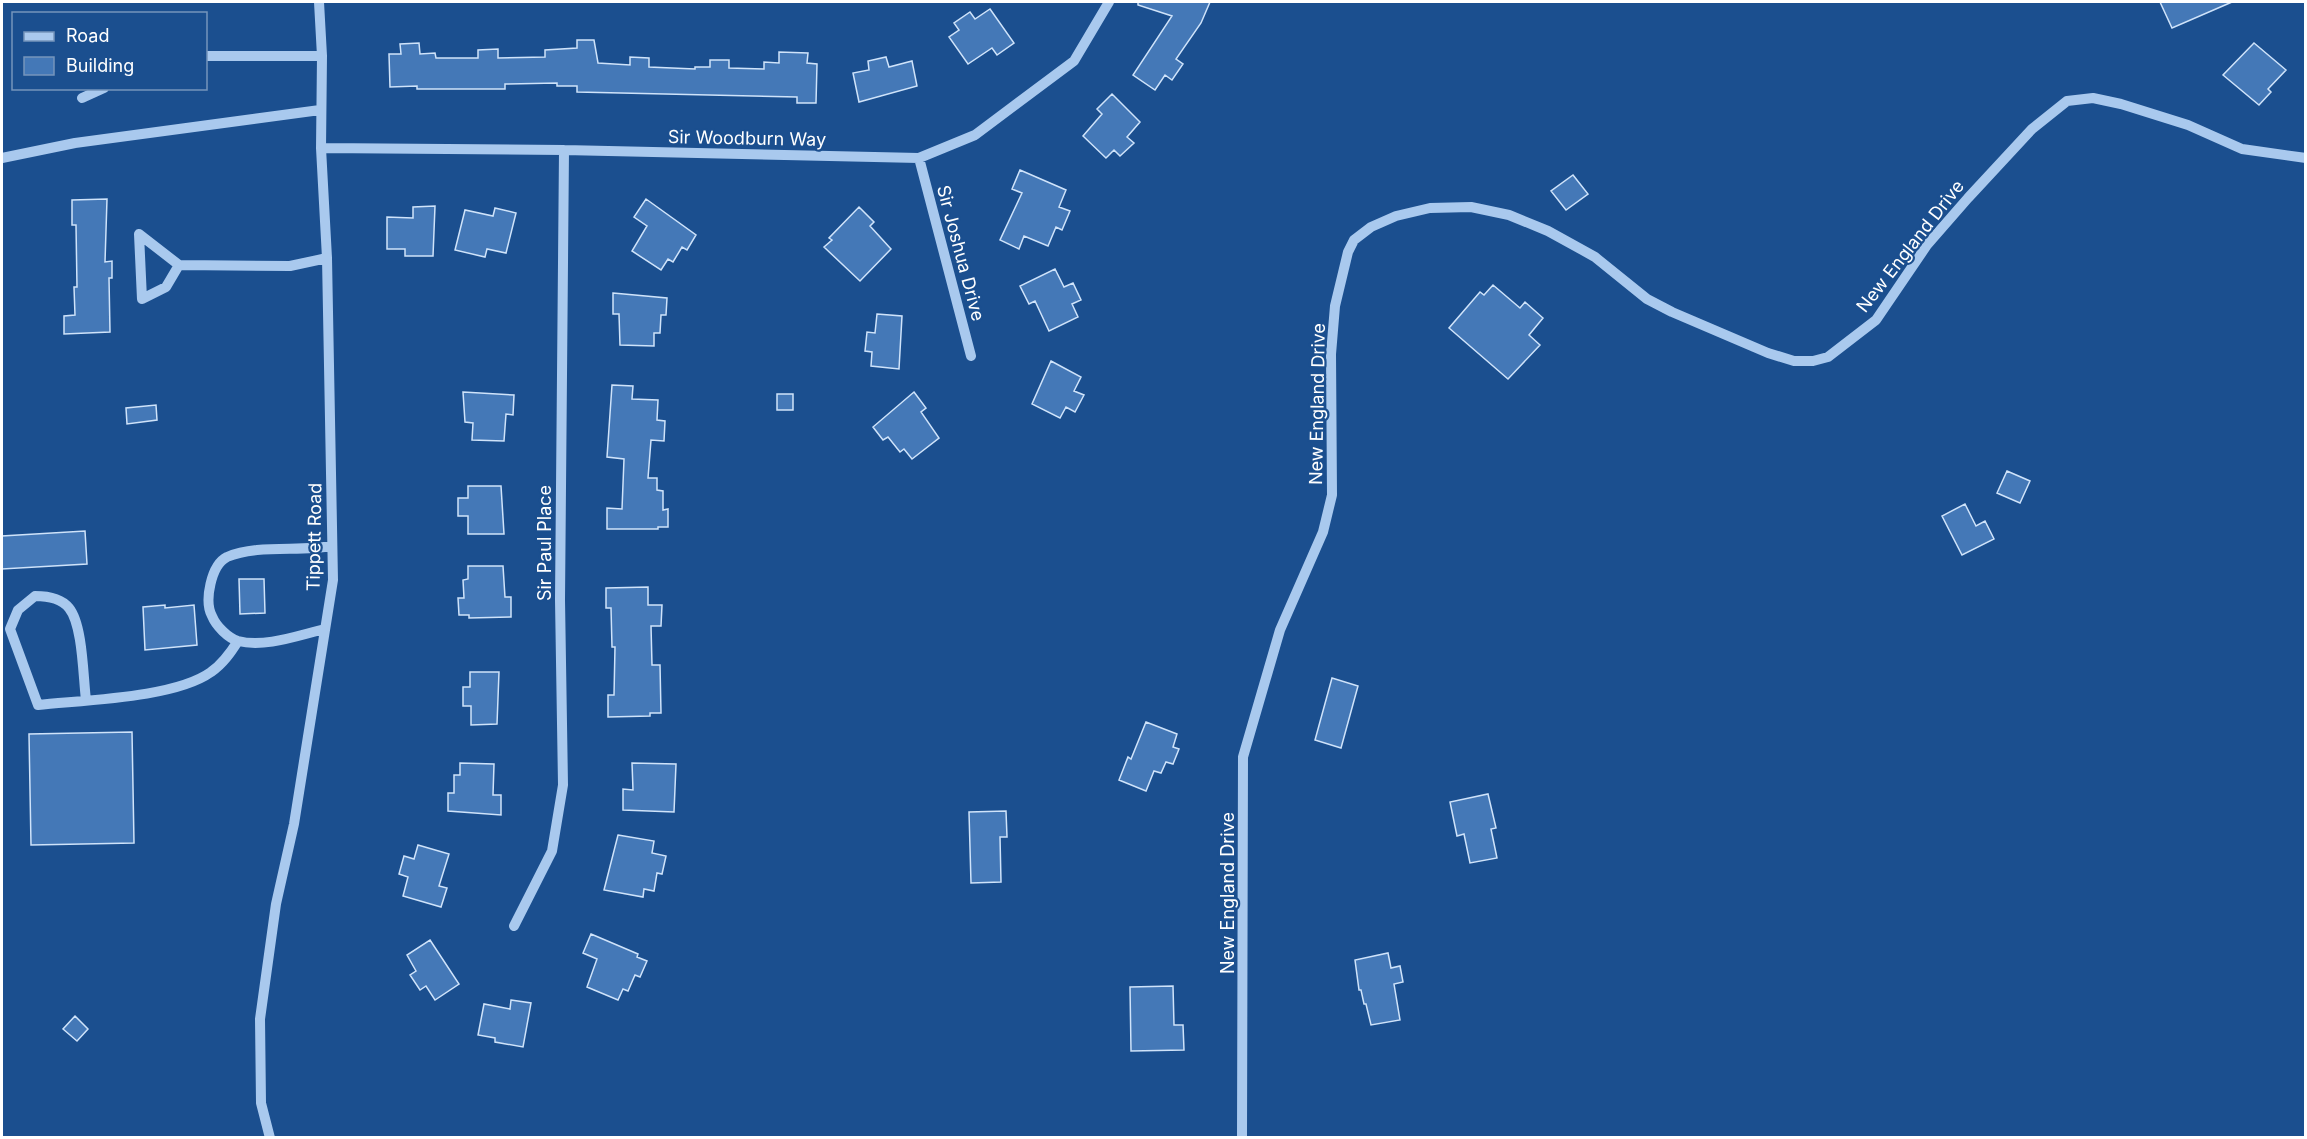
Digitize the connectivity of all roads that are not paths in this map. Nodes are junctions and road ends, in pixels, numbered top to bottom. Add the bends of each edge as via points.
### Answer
1 (319, 2) edge
2 (1109, 2) edge
3 (207, 56) edge
4 (322, 56) junction
5 (100, 90) edge
6 (82, 98) dead end
7 (320, 110) junction
8 (321, 148) junction
9 (564, 150) junction
10 (2, 158) edge
11 (919, 158) junction
12 (2306, 158) edge
13 (327, 258) junction
14 (179, 265) junction
15 (971, 356) dead end
16 (332, 546) junction
17 (325, 629) junction
18 (238, 641) junction
19 (86, 700) junction
20 (514, 926) dead end
21 (270, 1137) edge
22 (1242, 1137) edge

1 - 4 street, Tippett Road
2 - 11 street, Sir Woodburn Way via 1074,61 975,135
3 - 4 street
4 - 7 street, Tippett Road
5 - 6 street
7 - 8 street, Tippett Road
7 - 10 street via 75,143
8 - 9 street, Sir Woodburn Way
8 - 13 street, Tippett Road
9 - 11 street, Sir Woodburn Way
9 - 20 street, Sir Paul Place via 560,600 563,785 552,851
11 - 15 street, Sir Joshua Drive
12 - 22 street, New England Drive via 2242,149 2188,125 2121,104 2093,98 2067,101 2032,129 1968,198 1927,246 1876,320 1828,357 1813,361 1794,361 1768,353 1672,312 1647,299 1595,257 1509,215 1471,207 1430,208 1371,227 1354,240 1342,275 1333,334 1332,495 1323,532 1280,630 1243,757
13 - 14 street via 290,266
13 - 16 street, Tippett Road
14 - 14 street via 139,234 142,299 166,287
16 - 17 street, Tippett Road via 333,580
16 - 18 street via 241,552 224,559 211,583 211,615 225,633
17 - 18 street via 260,642
17 - 21 street, Tippett Road via 294,824 276,904 260,1019 261,1103
18 - 19 street via 212,672 198,679 159,691
19 - 19 street via 38,705 10,629 18,610 36,596 52,596 69,607 76,619

